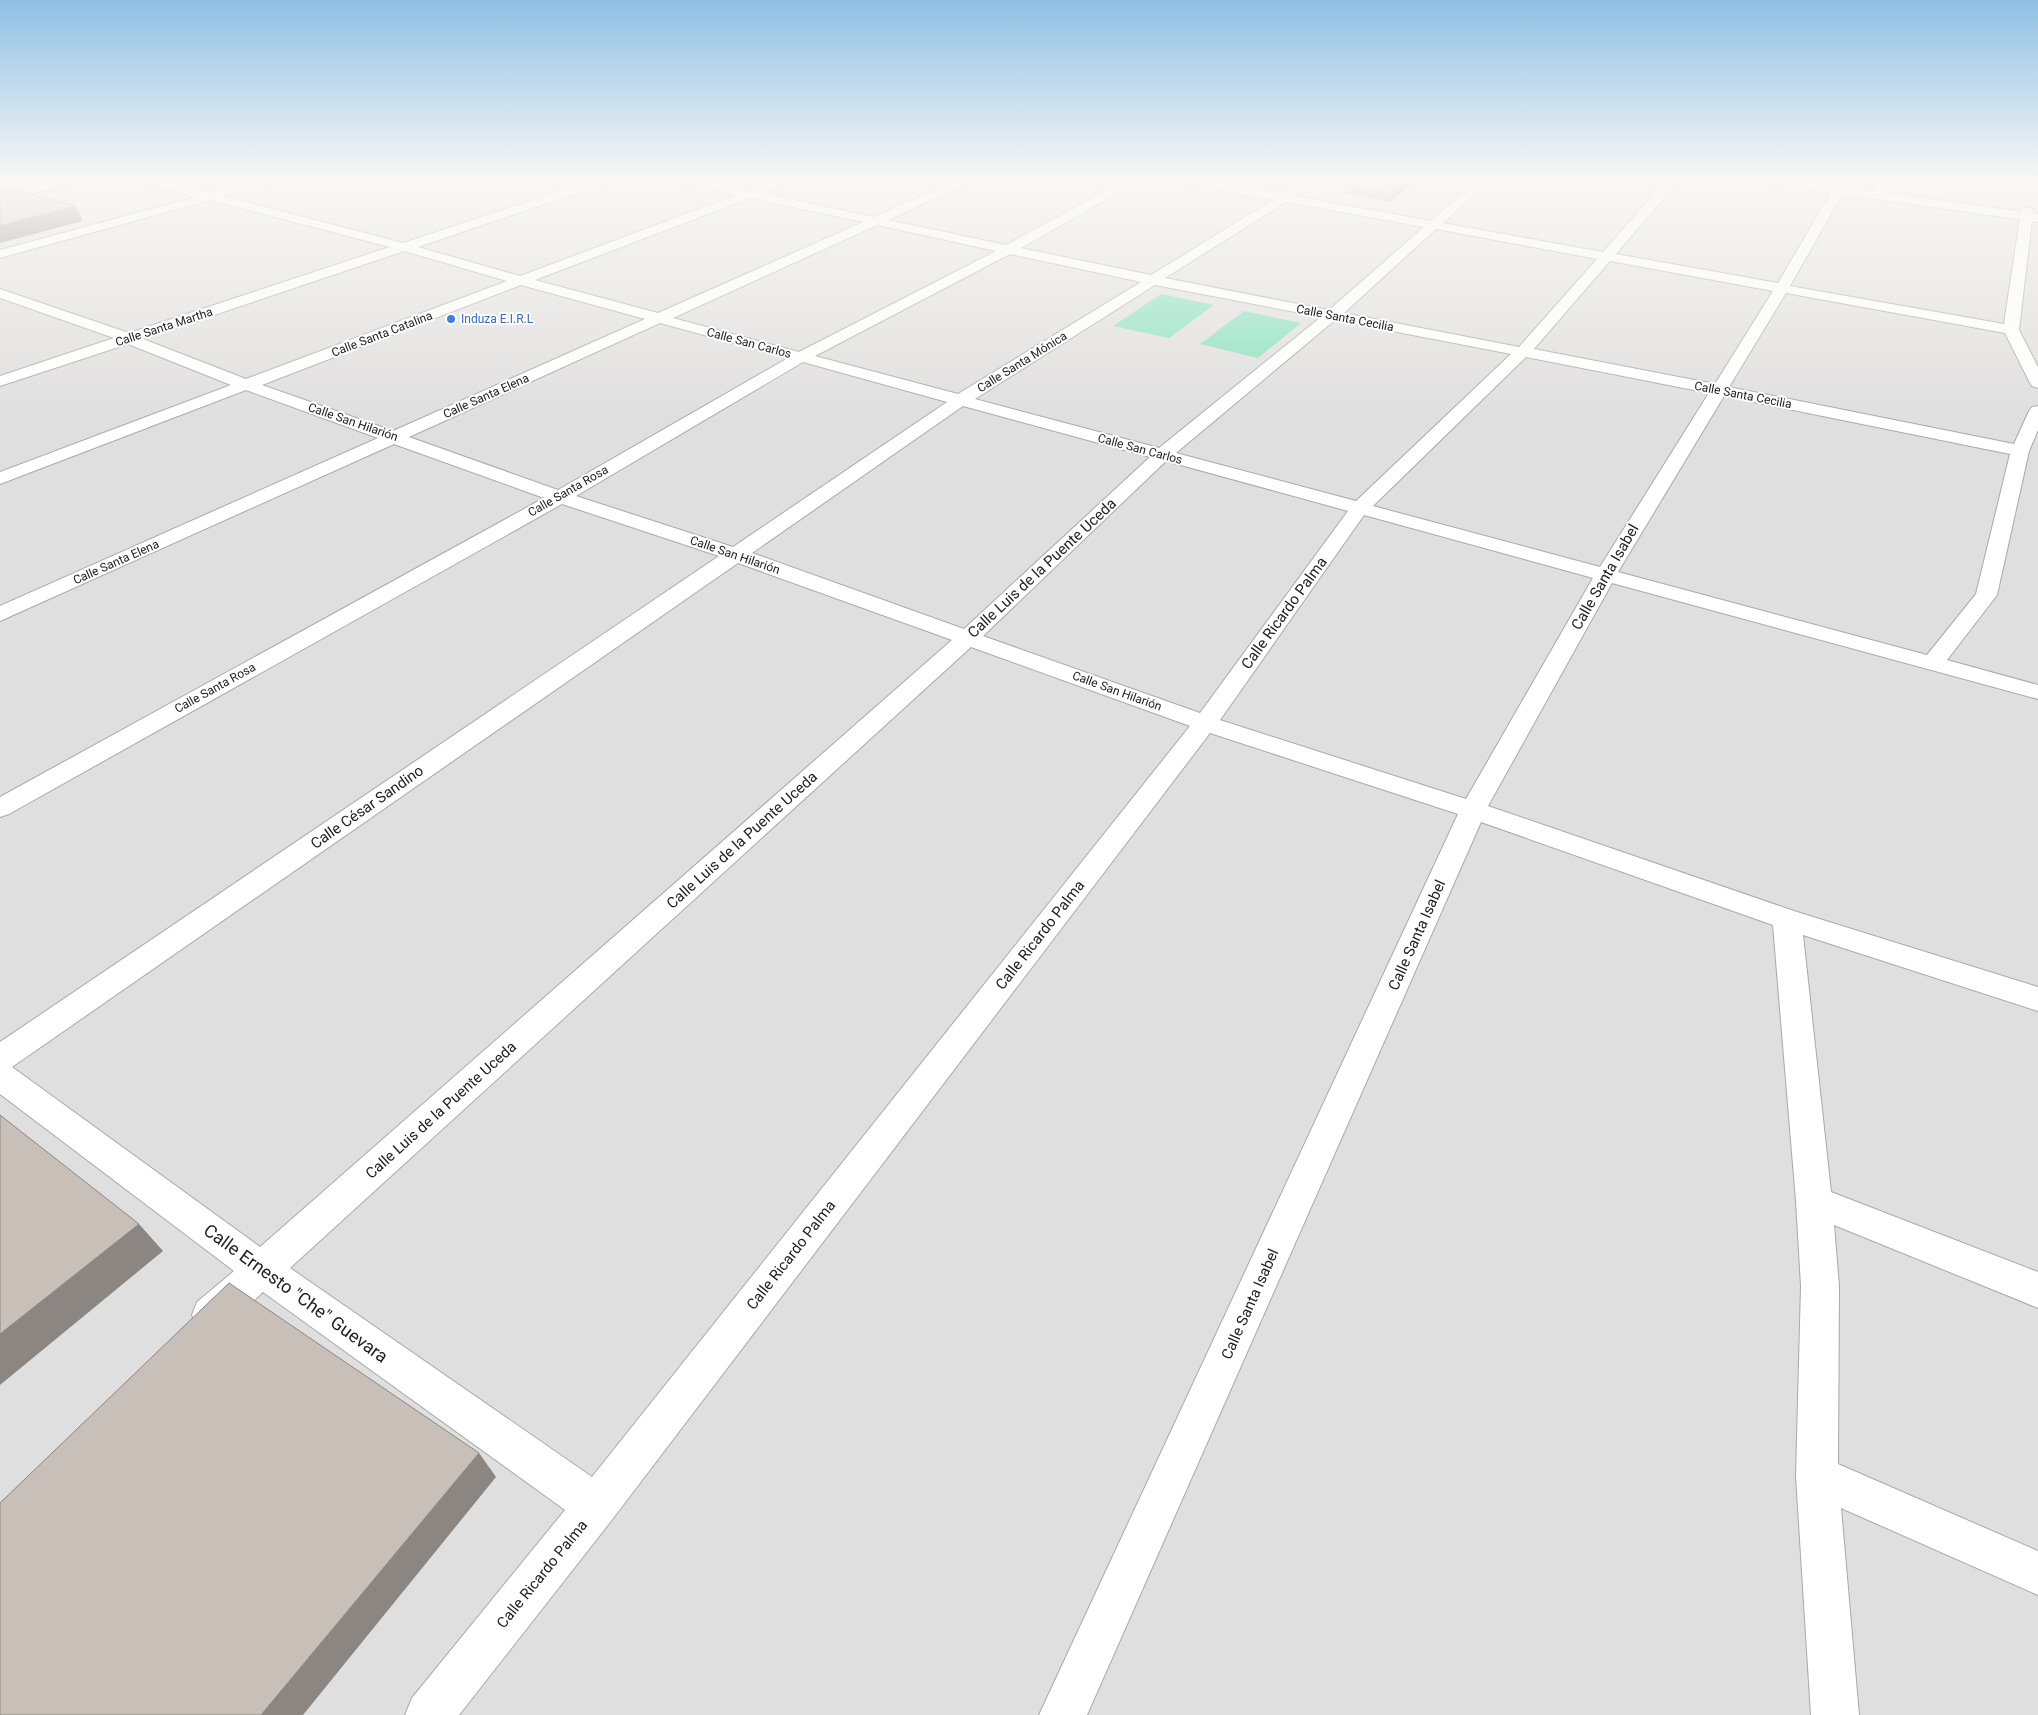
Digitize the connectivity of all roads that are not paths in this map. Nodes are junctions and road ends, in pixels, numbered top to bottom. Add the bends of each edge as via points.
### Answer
1 (371, 258) edge
2 (442, 258) edge
3 (582, 258) edge
4 (794, 258) edge
5 (992, 258) edge
6 (1046, 258) edge
7 (1188, 258) edge
8 (1395, 258) edge
9 (1607, 258) edge
10 (1620, 258) edge
11 (1799, 258) edge
12 (2024, 258) edge
13 (1153, 280) junction
14 (521, 281) junction
15 (1782, 288) junction
16 (0, 294) edge
17 (1331, 316) junction
18 (660, 318) junction
19 (2011, 330) junction
20 (128, 338) junction
21 (1523, 352) junction
22 (801, 357) junction
23 (0, 381) edge
24 (2038, 383) edge
25 (247, 385) junction
26 (1718, 390) junction
27 (961, 400) junction
28 (2038, 411) edge
29 (396, 437) junction
30 (2020, 451) junction
31 (1162, 455) junction
32 (0, 478) edge
33 (560, 497) junction
34 (1359, 509) junction
35 (734, 554) junction
36 (1605, 576) junction
37 (0, 614) edge
38 (969, 637) junction
39 (1932, 663) junction
40 (2038, 692) edge
41 (1205, 723) junction
42 (0, 808) edge
43 (1473, 810) junction
44 (1787, 918) junction
45 (2038, 1000) edge
46 (0, 1059) edge
47 (0, 1076) edge
48 (1814, 1201) junction
49 (262, 1270) junction
50 (2038, 1290) edge
51 (189, 1335) edge
52 (1817, 1476) junction
53 (596, 1506) junction
54 (2038, 1573) edge
55 (429, 1715) edge
56 (1064, 1715) edge
57 (1835, 1715) edge

1 - 20 street, Calle Santa Martha
2 - 14 street, Calle San Carlos
3 - 14 street, Calle Santa Catalina
4 - 18 street, Calle Santa Elena
5 - 22 street, Calle Santa Rosa
6 - 13 street, Calle Santa Cecilia
7 - 13 street, Calle Santa Mónica
8 - 17 street, Calle Luis de la Puente Uceda
9 - 21 street, Calle Ricardo Palma
10 - 15 street
11 - 15 street, Calle Santa Isabel
12 - 19 street
13 - 17 street, Calle Santa Cecilia
13 - 27 street, Calle Santa Mónica
14 - 18 street, Calle San Carlos
14 - 25 street, Calle Santa Catalina
15 - 19 street
15 - 26 street, Calle Santa Isabel
16 - 20 street, Calle San Hilarión
17 - 21 street, Calle Santa Cecilia
17 - 31 street, Calle Luis de la Puente Uceda
18 - 22 street, Calle San Carlos
18 - 29 street, Calle Santa Elena
19 - 24 street
20 - 23 street, Calle Santa Martha
20 - 25 street, Calle San Hilarión
21 - 26 street, Calle Santa Cecilia
21 - 34 street, Calle Ricardo Palma
22 - 27 street, Calle San Carlos
22 - 33 street, Calle Santa Rosa
25 - 29 street, Calle San Hilarión
25 - 32 street, Calle Santa Catalina
26 - 30 street, Calle Santa Cecilia
26 - 36 street, Calle Santa Isabel
27 - 31 street, Calle San Carlos
27 - 35 street, Calle Santa Mónica
28 - 30 street
29 - 33 street, Calle San Hilarión
29 - 37 street, Calle Santa Elena
30 - 39 street via 1986,595
31 - 34 street, Calle San Carlos
31 - 38 street, Calle Luis de la Puente Uceda
33 - 35 street, Calle San Hilarión
33 - 42 street, Calle Santa Rosa
34 - 36 street, Calle San Carlos
34 - 41 street, Calle Ricardo Palma
35 - 38 street, Calle San Hilarión
35 - 46 street, Calle César Sandino
36 - 39 street, Calle San Carlos
36 - 43 street, Calle Santa Isabel
38 - 41 street, Calle San Hilarión
38 - 49 street, Calle Luis de la Puente Uceda
39 - 40 street, Calle San Carlos
41 - 43 street, Calle San Hilarión
41 - 53 street, Calle Ricardo Palma
43 - 44 street, Calle San Hilarión
43 - 56 street, Calle Santa Isabel
44 - 45 street, Calle San Hilarión
44 - 48 street
47 - 49 street, Calle Ernesto "Che" Guevara
48 - 50 street
48 - 52 street via 1820,1286
49 - 51 street, Calle Luis de la Puente Uceda
49 - 53 street, Calle Ernesto "Che" Guevara
52 - 54 street
52 - 57 street
53 - 55 street, Calle Ricardo Palma

